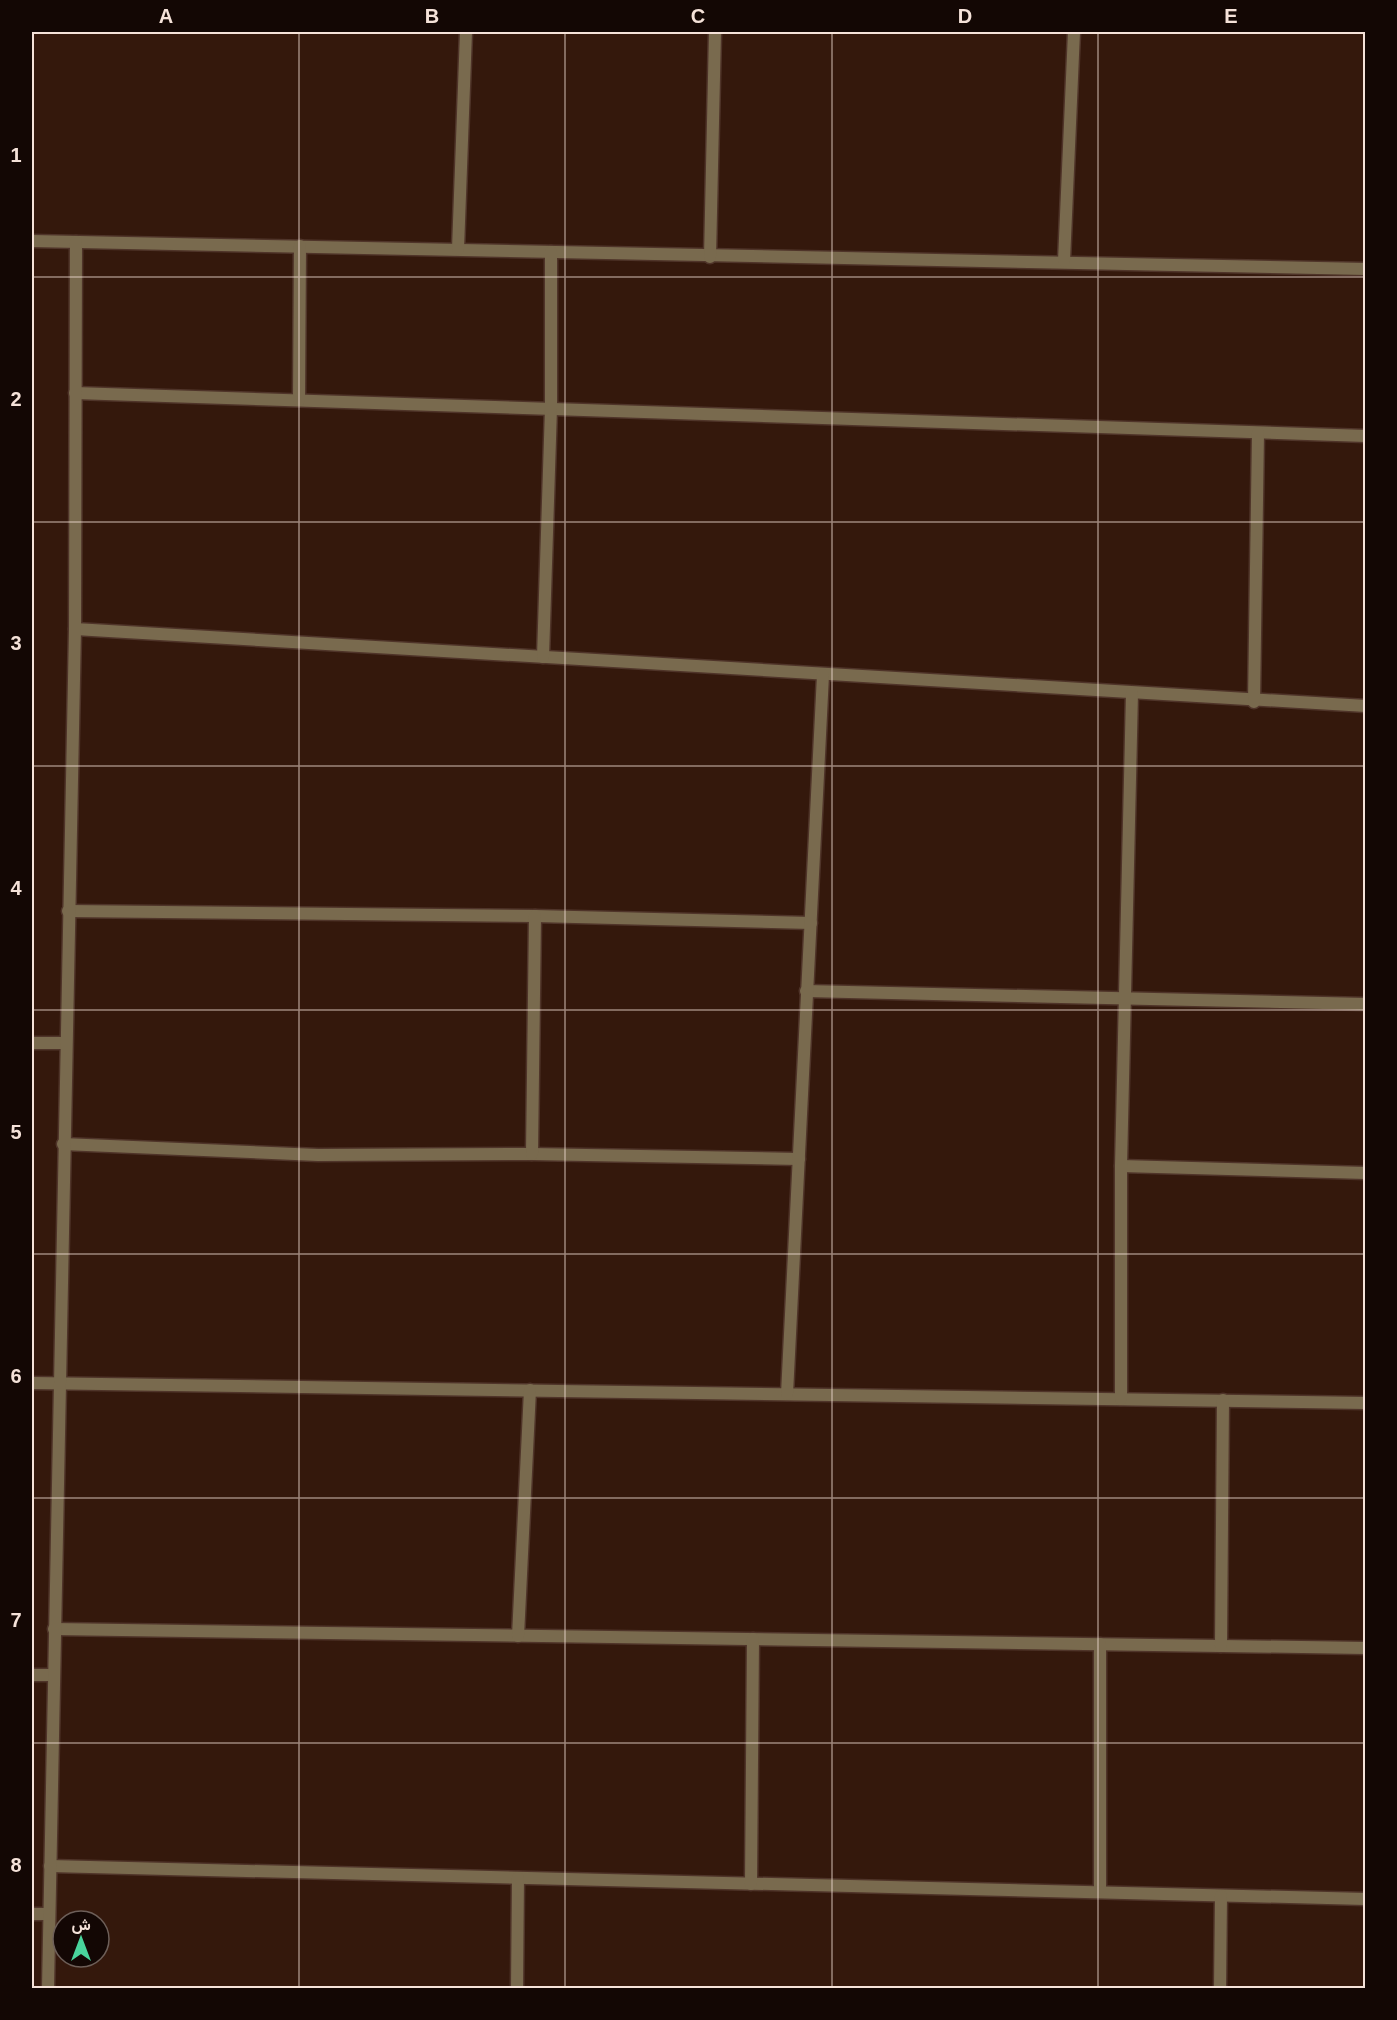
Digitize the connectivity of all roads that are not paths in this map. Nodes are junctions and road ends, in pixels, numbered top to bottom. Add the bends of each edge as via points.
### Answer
1 (466, 32) edge
2 (715, 32) edge
3 (1074, 32) edge
4 (32, 241) edge
5 (76, 242) junction
6 (300, 246) junction
7 (458, 249) junction
8 (551, 252) junction
9 (710, 257) junction
10 (1064, 261) junction
11 (1365, 269) edge
12 (75, 393) junction
13 (299, 400) junction
14 (551, 408) junction
15 (1258, 433) junction
16 (1365, 436) edge
17 (75, 629) junction
18 (543, 657) junction
19 (823, 675) junction
20 (1132, 693) junction
21 (1254, 702) junction
22 (1365, 706) edge
23 (68, 910) junction
24 (535, 916) junction
25 (811, 923) junction
26 (806, 991) junction
27 (1126, 997) junction
28 (1365, 1004) edge
29 (32, 1043) edge
30 (65, 1043) junction
31 (63, 1144) junction
32 (532, 1154) junction
33 (799, 1159) junction
34 (1121, 1166) junction
35 (1365, 1173) edge
36 (32, 1383) edge
37 (58, 1383) junction
38 (530, 1390) junction
39 (787, 1394) junction
40 (1121, 1399) junction
41 (1223, 1400) junction
42 (1365, 1403) edge
43 (54, 1629) junction
44 (518, 1636) junction
45 (753, 1639) junction
46 (1100, 1644) junction
47 (1221, 1646) junction
48 (1365, 1648) edge
49 (32, 1675) edge
50 (53, 1675) junction
51 (50, 1866) junction
52 (518, 1878) junction
53 (751, 1884) junction
54 (1100, 1892) junction
55 (1221, 1896) junction
56 (1365, 1899) edge
57 (32, 1914) edge
58 (49, 1914) junction
59 (48, 1989) edge
60 (517, 1989) edge
61 (1220, 1989) edge

1 - 7 street
2 - 9 street
3 - 10 street
4 - 5 street
5 - 6 street
5 - 12 street
6 - 7 street
6 - 13 street
7 - 8 street
8 - 9 street
8 - 14 street
9 - 10 street
10 - 11 street
12 - 13 street
12 - 17 street
13 - 14 street
14 - 15 street
14 - 18 street
15 - 16 street
15 - 21 street
17 - 18 street
17 - 23 street
18 - 19 street
19 - 20 street
19 - 25 street
20 - 21 street
20 - 27 street
21 - 22 street
23 - 24 street
23 - 30 street
24 - 25 street
24 - 32 street
25 - 26 street
26 - 27 street
26 - 33 street
27 - 28 street
27 - 34 street
29 - 30 street
30 - 31 street
31 - 32 street via 318,1155
31 - 37 street
32 - 33 street
33 - 39 street
34 - 35 street
34 - 40 street
36 - 37 street
37 - 38 street
37 - 43 street
38 - 39 street
38 - 44 street
39 - 40 street
40 - 41 street
41 - 42 street
41 - 47 street
43 - 44 street
43 - 50 street
44 - 45 street
45 - 46 street
45 - 53 street
46 - 47 street
46 - 54 street
47 - 48 street
49 - 50 street
50 - 51 street
51 - 52 street
51 - 58 street
52 - 53 street
52 - 60 street
53 - 54 street
54 - 55 street
55 - 56 street
55 - 61 street
57 - 58 street
58 - 59 street

